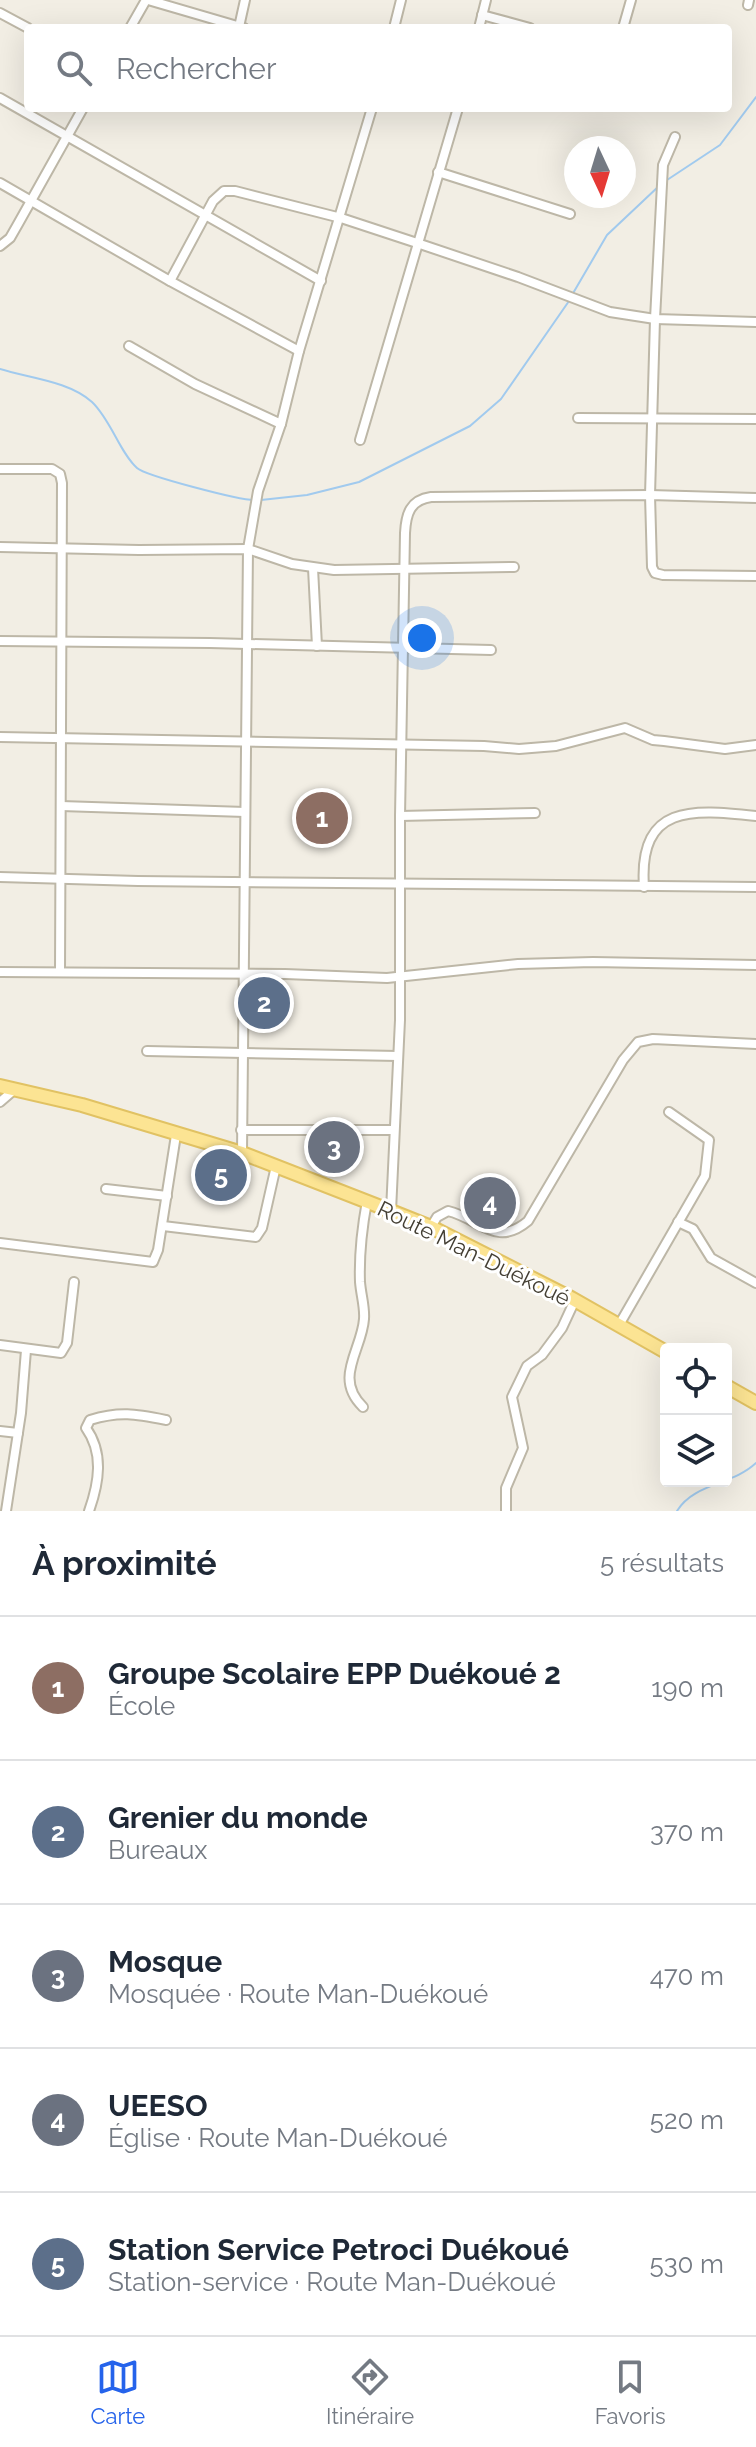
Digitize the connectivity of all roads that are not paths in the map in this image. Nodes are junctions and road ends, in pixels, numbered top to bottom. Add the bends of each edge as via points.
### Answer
1 (147, 0) edge
2 (245, 0) edge
3 (401, 0) edge
4 (486, 0) edge
5 (631, 0) edge
6 (0, 13) edge
7 (482, 15) junction
8 (132, 24) edge
9 (231, 24) edge
10 (241, 24) edge
11 (395, 24) edge
12 (480, 24) edge
13 (515, 24) edge
14 (624, 24) edge
15 (24, 26) edge
16 (0, 98) edge
17 (24, 111) edge
18 (26, 112) edge
19 (81, 112) edge
20 (371, 112) edge
21 (457, 112) edge
22 (68, 135) junction
23 (675, 137) dead end
24 (438, 172) junction
25 (0, 183) edge
26 (30, 200) junction
27 (570, 214) dead end
28 (205, 215) junction
29 (341, 218) junction
30 (417, 243) junction
31 (1, 245) edge
32 (170, 281) junction
33 (321, 281) junction
34 (655, 319) junction
35 (756, 322) edge
36 (129, 346) dead end
37 (299, 351) junction
38 (578, 418) dead end
39 (652, 419) junction
40 (756, 419) edge
41 (281, 424) junction
42 (360, 440) dead end
43 (0, 469) edge
44 (650, 495) junction
45 (756, 498) edge
46 (0, 547) edge
47 (62, 548) junction
48 (248, 549) junction
49 (514, 567) dead end
50 (313, 568) junction
51 (404, 568) junction
52 (756, 576) edge
53 (0, 641) edge
54 (60, 644) junction
55 (247, 644) junction
56 (317, 646) junction
57 (403, 648) junction
58 (491, 650) dead end
59 (0, 737) edge
60 (59, 738) junction
61 (246, 742) junction
62 (401, 745) junction
63 (756, 745) edge
64 (61, 806) junction
65 (245, 812) junction
66 (535, 813) dead end
67 (400, 816) junction
68 (756, 816) edge
69 (0, 877) edge
70 (60, 877) junction
71 (246, 882) junction
72 (400, 883) junction
73 (644, 887) junction
74 (756, 887) edge
75 (756, 965) edge
76 (60, 971) junction
77 (0, 972) edge
78 (245, 974) junction
79 (401, 978) junction
80 (756, 1044) edge
81 (147, 1051) dead end
82 (244, 1052) junction
83 (398, 1056) junction
84 (0, 1086) edge
85 (15, 1089) junction
86 (0, 1102) edge
87 (669, 1112) dead end
88 (241, 1130) junction
89 (394, 1130) junction
90 (176, 1135) junction
91 (242, 1153) junction
92 (276, 1166) junction
93 (106, 1189) dead end
94 (167, 1196) junction
95 (367, 1201) junction
96 (391, 1211) junction
97 (678, 1222) junction
98 (163, 1226) junction
99 (431, 1227) junction
100 (0, 1243) edge
101 (74, 1282) dead end
102 (756, 1283) edge
103 (575, 1300) junction
104 (619, 1325) junction
105 (0, 1345) edge
106 (660, 1349) edge
107 (26, 1350) junction
108 (732, 1389) edge
109 (756, 1403) edge
110 (363, 1407) dead end
111 (166, 1420) dead end
112 (0, 1431) edge
113 (18, 1433) junction
114 (6, 1511) edge
115 (89, 1511) edge
116 (506, 1511) edge

1 - 8 street
1 - 9 street
2 - 10 street
3 - 11 street
4 - 7 street
5 - 14 street
6 - 15 street
7 - 12 street
7 - 13 street
16 - 17 street
18 - 22 street
19 - 22 street
20 - 29 street
21 - 24 street
22 - 26 street
22 - 28 street
23 - 34 street via 663,165
24 - 27 street
24 - 30 street
25 - 26 street
26 - 31 street
26 - 32 street
28 - 29 street via 216,196 235,191
28 - 32 street
28 - 33 street
29 - 30 street
29 - 33 street
30 - 34 street via 610,312
30 - 42 street
32 - 37 street
33 - 37 street
34 - 35 street
34 - 39 street
36 - 41 street
37 - 41 street
38 - 39 street
39 - 40 street
39 - 44 street
41 - 48 street via 258,491
43 - 47 street via 52,469 60,474
44 - 45 street
44 - 51 street via 422,498 406,519
44 - 52 street via 655,573
46 - 47 street
47 - 48 street
47 - 54 street
48 - 50 street
48 - 55 street
49 - 51 street
50 - 51 street
50 - 56 street
51 - 57 street
53 - 54 street
54 - 55 street
54 - 60 street
55 - 56 street
55 - 61 street
56 - 57 street
57 - 58 street
57 - 62 street
59 - 60 street
60 - 61 street
60 - 64 street
61 - 62 street
61 - 65 street
62 - 63 street via 538,749 625,728 653,740 725,749
62 - 67 street
64 - 65 street
64 - 70 street
65 - 71 street
66 - 67 street
67 - 72 street
68 - 73 street via 681,815 663,823 646,847
69 - 70 street
70 - 71 street
70 - 76 street
71 - 72 street
71 - 78 street
72 - 73 street
72 - 79 street
73 - 74 street
75 - 79 street via 518,964
76 - 77 street
76 - 78 street
78 - 79 street
78 - 82 street
79 - 83 street
80 - 99 street via 638,1042 528,1221 502,1234 448,1211
81 - 82 street
82 - 83 street
82 - 88 street
83 - 89 street
84 - 85 main road, Route Man-Duékoué
85 - 86 street
85 - 90 main road, Route Man-Duékoué
87 - 97 street via 709,1140 705,1176
88 - 89 street
88 - 91 street
89 - 96 street
90 - 91 main road, Route Man-Duékoué
90 - 94 street
91 - 92 main road, Route Man-Duékoué
92 - 95 main road, Route Man-Duékoué
92 - 98 street via 256,1237
93 - 94 street
94 - 98 street
95 - 96 main road, Route Man-Duékoué
95 - 110 street via 360,1270 364,1319 350,1363 351,1390
96 - 99 main road, Route Man-Duékoué
97 - 102 street via 693,1229 711,1258
97 - 104 street
98 - 100 street via 157,1256 150,1263
99 - 103 main road, Route Man-Duékoué
101 - 107 street via 65,1350
103 - 104 main road, Route Man-Duékoué
103 - 116 street via 562,1328 527,1366 512,1397 523,1448 506,1488
104 - 106 main road, Route Man-Duékoué
105 - 107 street
107 - 113 street
108 - 109 main road
111 - 115 street via 128,1412 90,1420 86,1428 99,1459
112 - 113 street
113 - 114 street

